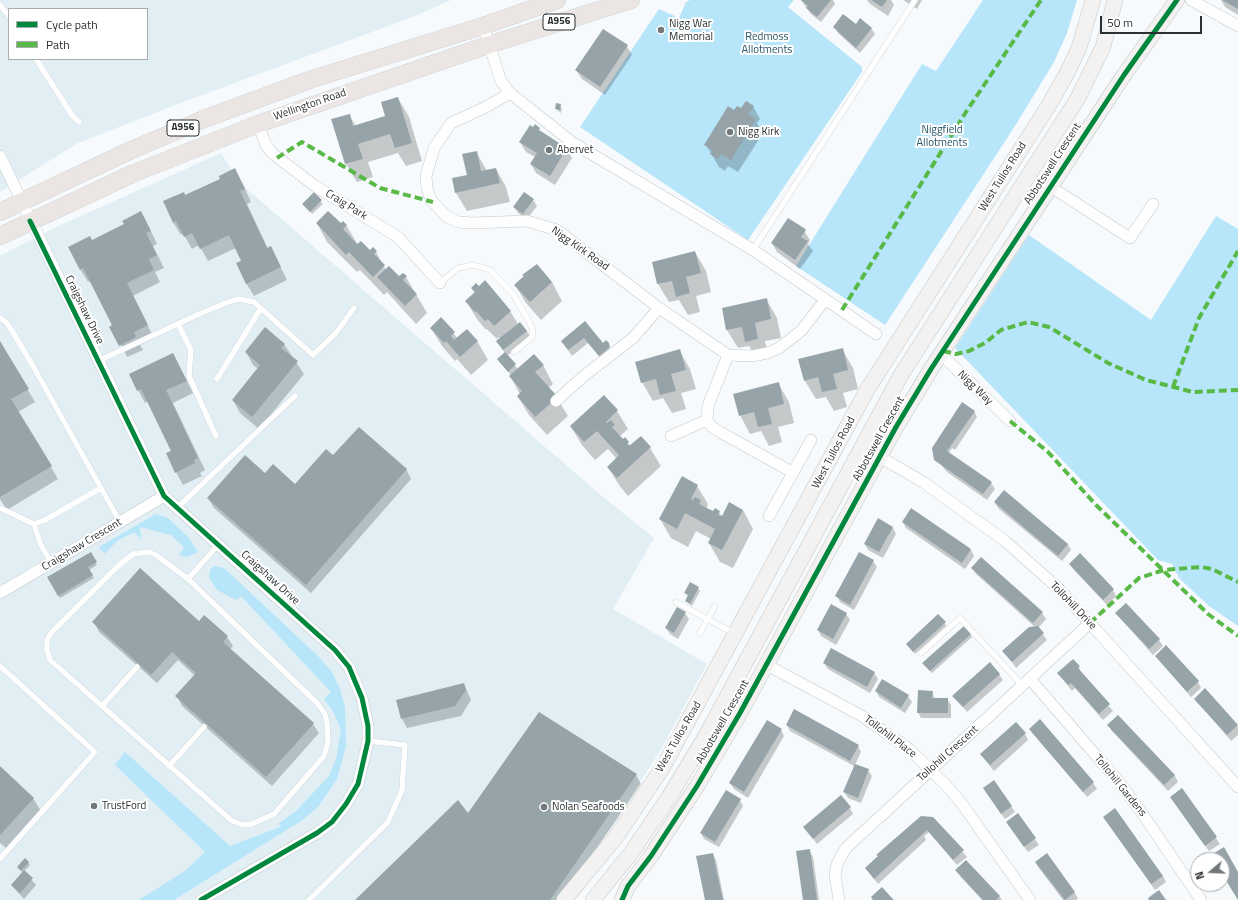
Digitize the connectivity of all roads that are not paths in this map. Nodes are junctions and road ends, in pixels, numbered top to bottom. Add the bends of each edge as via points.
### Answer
1 (557, 0) edge
2 (631, 0) edge
3 (915, 0) edge
4 (1093, 0) edge
5 (1115, 0) edge
6 (1177, 0) edge
7 (1191, 0) edge
8 (0, 5) edge
9 (8, 15) edge
10 (483, 26) junction
11 (1238, 26) edge
12 (488, 45) junction
13 (37, 60) edge
14 (510, 93) junction
15 (79, 122) dead end
16 (258, 124) junction
17 (0, 156) edge
18 (1051, 187) junction
19 (21, 201) junction
20 (1153, 204) dead end
21 (0, 212) edge
22 (30, 221) junction
23 (0, 236) edge
24 (753, 250) junction
25 (440, 283) joint
26 (825, 300) junction
27 (261, 308) junction
28 (354, 308) dead end
29 (659, 308) junction
30 (0, 318) edge
31 (178, 324) junction
32 (876, 334) dead end
33 (514, 352) dead end
34 (941, 354) junction
35 (728, 355) junction
36 (97, 361) junction
37 (217, 378) dead end
38 (294, 396) dead end
39 (556, 401) dead end
40 (707, 420) junction
41 (1010, 421) dead end
42 (216, 436) dead end
43 (671, 436) dead end
44 (811, 440) dead end
45 (880, 457) junction
46 (792, 472) junction
47 (101, 488) junction
48 (164, 496) junction
49 (0, 508) edge
50 (177, 508) junction
51 (769, 516) dead end
52 (120, 522) junction
53 (34, 524) junction
54 (218, 545) junction
55 (51, 563) junction
56 (188, 579) junction
57 (0, 593) edge
58 (676, 602) dead end
59 (715, 606) dead end
60 (708, 619) junction
61 (1090, 622) junction
62 (700, 634) dead end
63 (735, 634) junction
64 (920, 653) dead end
65 (767, 665) junction
66 (0, 666) edge
67 (137, 667) dead end
68 (1026, 682) junction
69 (102, 706) junction
70 (204, 727) dead end
71 (368, 741) junction
72 (169, 766) junction
73 (930, 769) junction
74 (1237, 784) edge
75 (0, 859) edge
76 (218, 896) edge
77 (201, 900) edge
78 (309, 900) edge
79 (564, 900) edge
80 (593, 900) edge
81 (622, 900) edge
82 (839, 900) edge
83 (1030, 900) edge
84 (1201, 900) edge

1 - 10 main road, Wellington Road / A956
2 - 12 main road, Wellington Road / A956
3 - 24 lane
4 - 63 main road, West Tullos Road via 1079,48 1049,105 867,390
5 - 80 main road, West Tullos Road via 1103,47 1078,98 901,375 704,739 669,797 631,853
6 - 18 main road, Abbotswell Crescent via 1136,57
7 - 11 street
8 - 9 lane
10 - 12 street
10 - 19 main road, Wellington Road / A956 via 312,79 204,119
12 - 14 street via 501,81
12 - 16 main road, Wellington Road / A956
13 - 15 lane via 72,116
14 - 24 street via 573,143
14 - 29 street, Nigg Kirk Road via 484,108 455,120 441,135 434,148 426,176 427,188 435,205 446,216 458,222 527,221 557,230
16 - 22 main road, Wellington Road / A956 via 132,174
16 - 25 street, Craig Park via 266,145 273,154 315,186 398,238
17 - 19 street, Craigshaw Drive
18 - 20 street via 1130,238
18 - 34 main road, Abbotswell Crescent
19 - 21 main road, Wellington Road / A956
19 - 22 street, Craigshaw Drive
22 - 23 main road, Wellington Road / A956
22 - 36 street, Craigshaw Drive
24 - 26 street
25 - 33 lane via 458,268 474,265 490,270 513,294 533,332 532,337
26 - 32 street
26 - 35 street via 802,331 779,348 752,356
27 - 28 lane via 313,355 336,333
27 - 31 lane via 254,302 239,299
27 - 37 lane
29 - 35 street, Nigg Kirk Road
29 - 39 street via 633,338
30 - 47 lane via 6,322 29,360
31 - 36 lane
31 - 42 lane via 191,350 189,376
34 - 41 street, Nigg Way
34 - 45 main road, Abbotswell Crescent
35 - 40 street via 708,406
36 - 48 street, Craigshaw Drive
38 - 50 lane
40 - 43 street
40 - 46 street via 720,432
44 - 46 street
45 - 61 street, Tollohill Drive via 923,482 1005,541
45 - 65 main road, Abbotswell Crescent
46 - 51 street
47 - 52 lane
47 - 53 lane
48 - 50 street, Craigshaw Drive
48 - 52 street, Craigshaw Crescent
49 - 53 lane
50 - 54 street, Craigshaw Drive
52 - 55 street, Craigshaw Crescent
53 - 55 lane via 40,543
54 - 56 lane
54 - 71 street, Craigshaw Drive via 343,658 362,698 368,726
55 - 57 street, Craigshaw Crescent
56 - 69 lane via 156,555 149,552 133,554 51,633 47,640 50,660
56 - 72 lane via 318,704 328,724 328,742 324,756 274,814 264,820 243,825 232,822
58 - 60 lane
59 - 60 lane
60 - 62 lane
60 - 63 lane
61 - 68 street, Tollohill Crescent
61 - 74 street, Tollohill Drive
63 - 79 main road, West Tullos Road via 663,767 616,837
64 - 68 lane via 960,618
65 - 73 street, Tollohill Place via 862,716 909,749
65 - 81 main road, Abbotswell Crescent via 697,786 628,886
66 - 75 lane via 95,752
67 - 69 lane
68 - 73 street, Tollohill Crescent
68 - 84 street, Tollohill Gardens via 1119,782
69 - 72 lane
70 - 72 lane
71 - 76 street, Craigshaw Drive via 358,784 332,822
71 - 78 lane via 405,745 402,790 388,822
73 - 82 street, Tollohill Crescent via 846,848 837,864 835,875
73 - 83 street, Tollohill Place via 966,809
76 - 77 street, Craigshaw Drive

